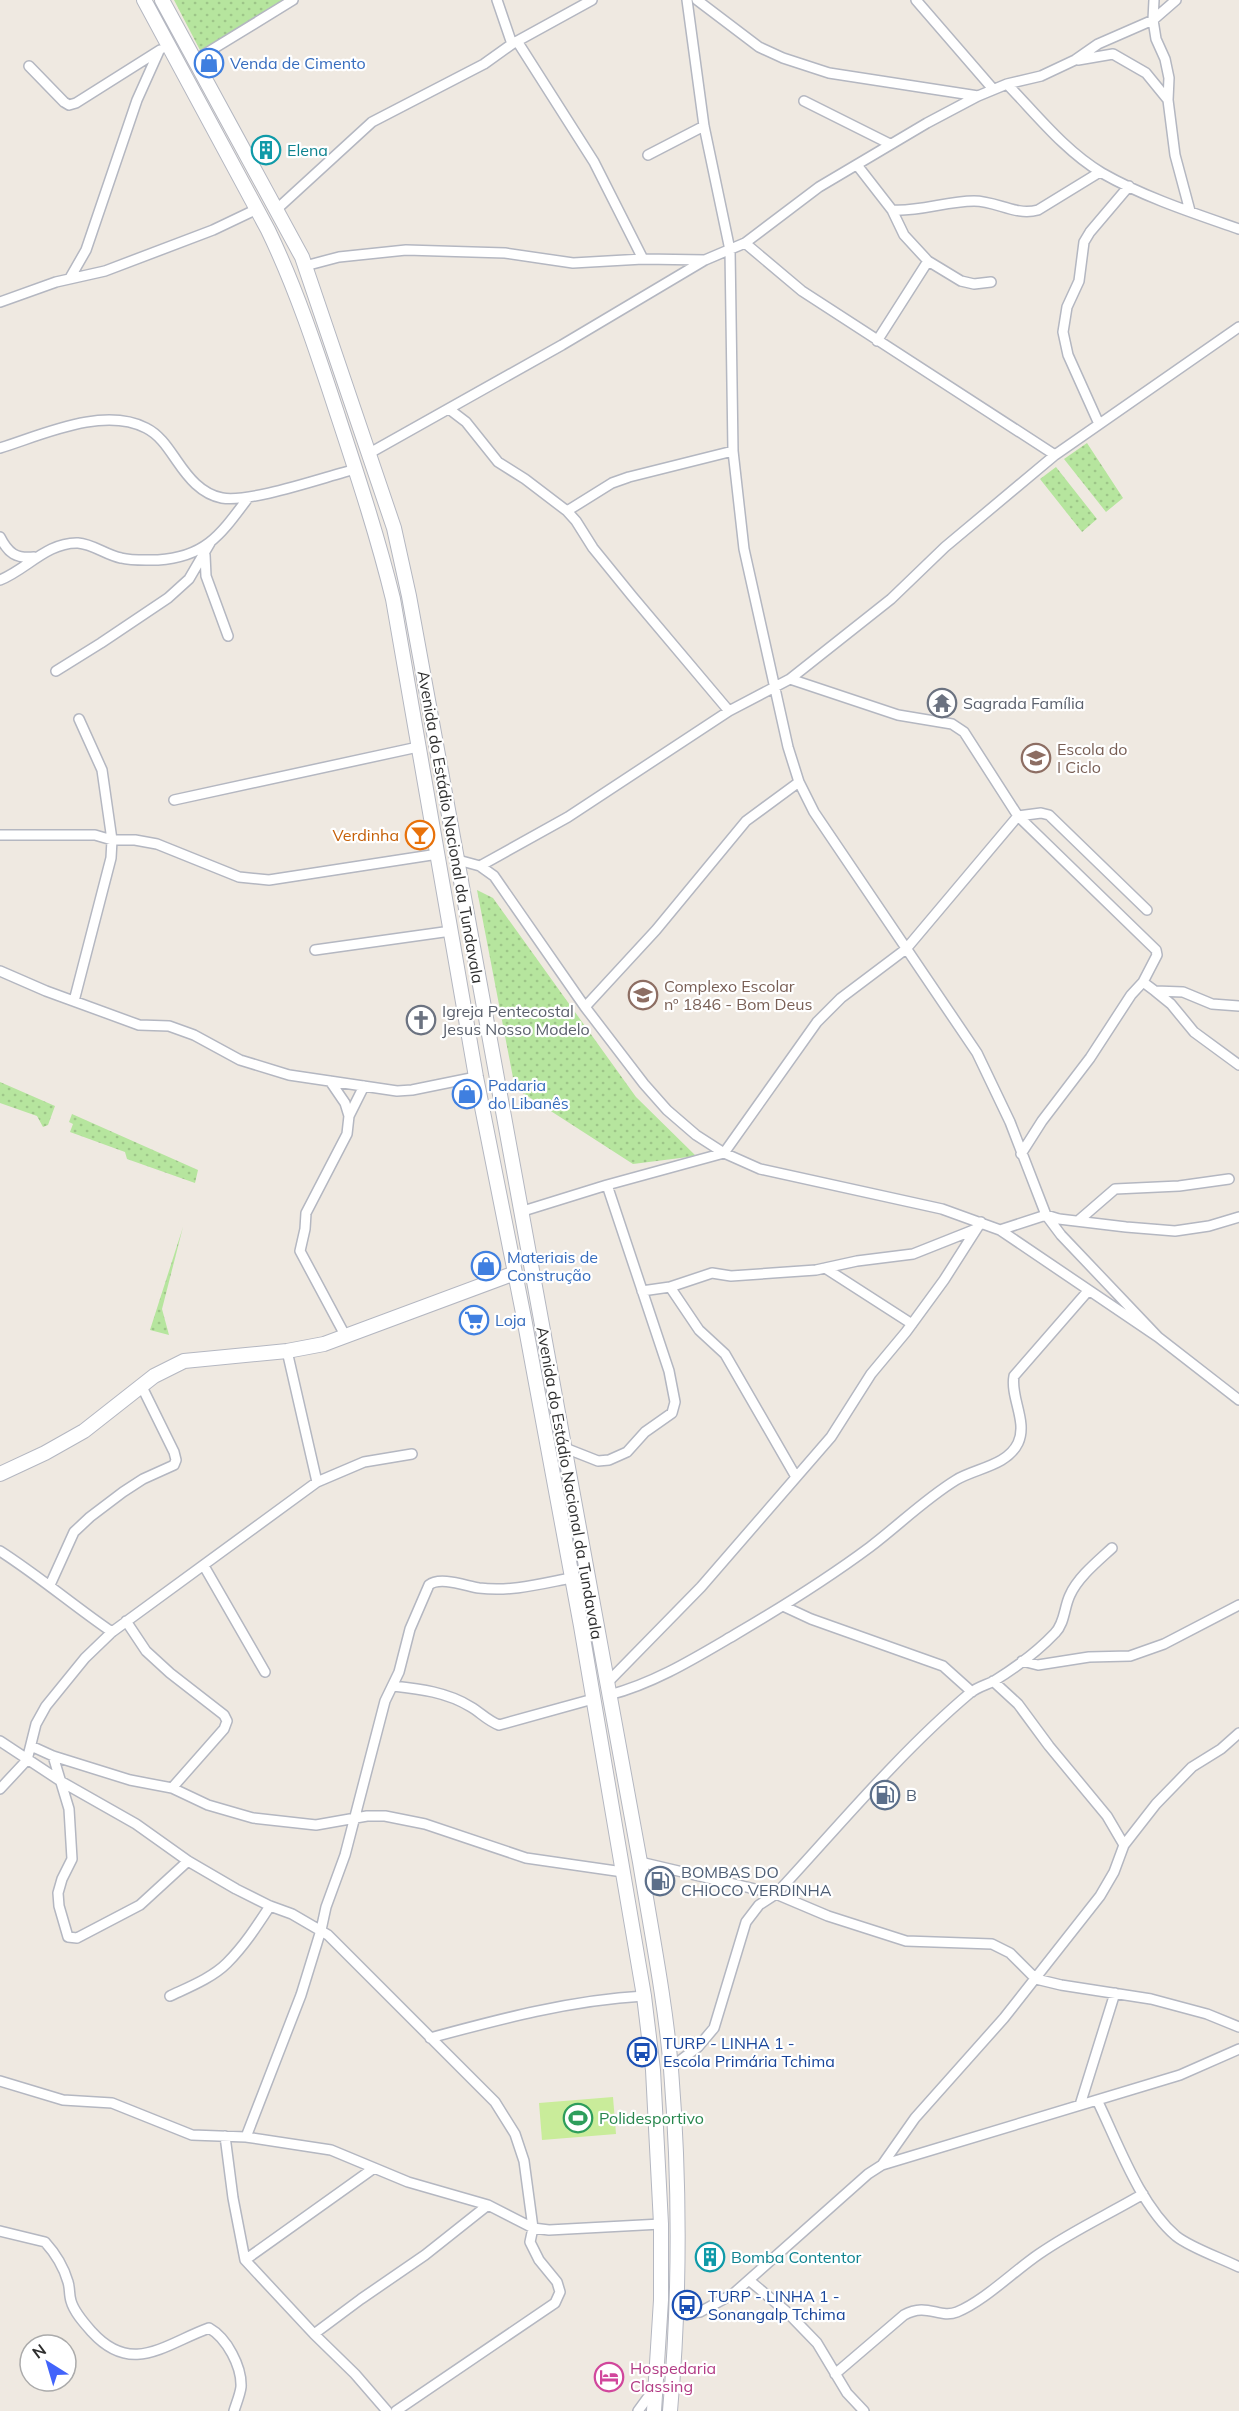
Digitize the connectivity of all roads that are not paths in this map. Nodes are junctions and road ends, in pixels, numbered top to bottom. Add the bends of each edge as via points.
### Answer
1 (144, 0) edge
2 (162, 0) edge
3 (293, 0) edge
4 (497, 0) edge
5 (592, 0) edge
6 (687, 0) edge
7 (697, 0) edge
8 (916, 0) edge
9 (1154, 0) edge
10 (1176, 0) edge
11 (1153, 20) junction
12 (514, 42) junction
13 (164, 47) junction
14 (195, 60) junction
15 (1075, 60) junction
16 (29, 66) dead end
17 (1007, 84) junction
18 (993, 89) junction
19 (978, 96) junction
20 (1168, 100) junction
21 (804, 101) dead end
22 (704, 126) junction
23 (890, 144) junction
24 (648, 155) dead end
25 (857, 165) junction
26 (1100, 172) junction
27 (1129, 186) junction
28 (257, 209) junction
29 (277, 209) junction
30 (892, 210) junction
31 (1190, 211) junction
32 (1239, 230) edge
33 (745, 243) junction
34 (730, 250) junction
35 (643, 259) junction
36 (705, 260) junction
37 (928, 261) junction
38 (305, 266) junction
39 (70, 278) junction
40 (991, 282) dead end
41 (0, 302) edge
42 (1239, 327) edge
43 (877, 341) junction
44 (449, 409) junction
45 (1099, 424) junction
46 (0, 448) edge
47 (733, 451) junction
48 (368, 454) junction
49 (1055, 456) junction
50 (356, 469) junction
51 (248, 498) junction
52 (567, 511) junction
53 (0, 537) edge
54 (211, 541) junction
55 (205, 554) junction
56 (34, 557) junction
57 (0, 580) edge
58 (228, 636) dead end
59 (56, 671) dead end
60 (790, 679) junction
61 (775, 686) junction
62 (729, 711) junction
63 (79, 719) dead end
64 (418, 747) junction
65 (800, 782) junction
66 (174, 800) dead end
67 (1018, 816) junction
68 (0, 835) edge
69 (112, 840) junction
70 (438, 854) junction
71 (458, 860) junction
72 (480, 866) junction
73 (1147, 910) dead end
74 (451, 931) junction
75 (906, 949) junction
76 (315, 950) dead end
77 (0, 971) edge
78 (1143, 982) junction
79 (1155, 991) junction
80 (74, 1001) junction
81 (1239, 1006) edge
82 (585, 1007) junction
83 (1239, 1065) edge
84 (476, 1077) junction
85 (330, 1081) junction
86 (364, 1086) junction
87 (349, 1116) junction
88 (724, 1153) junction
89 (1020, 1154) junction
90 (1228, 1179) dead end
91 (607, 1185) junction
92 (520, 1212) junction
93 (1046, 1215) junction
94 (1239, 1217) edge
95 (1078, 1221) junction
96 (978, 1225) junction
97 (1000, 1230) junction
98 (825, 1268) junction
99 (515, 1273) junction
100 (670, 1287) junction
101 (642, 1291) junction
102 (1088, 1291) junction
103 (912, 1324) junction
104 (346, 1336) junction
105 (1158, 1337) junction
106 (287, 1352) junction
107 (142, 1386) junction
108 (1239, 1400) edge
109 (565, 1448) junction
110 (412, 1454) dead end
111 (0, 1474) edge
112 (796, 1477) junction
113 (317, 1482) junction
114 (1112, 1548) dead end
115 (0, 1551) edge
116 (204, 1566) junction
117 (571, 1578) junction
118 (50, 1585) junction
119 (1239, 1605) edge
120 (783, 1606) junction
121 (126, 1621) junction
122 (112, 1632) junction
123 (1022, 1661) junction
124 (265, 1672) dead end
125 (993, 1681) junction
126 (393, 1686) junction
127 (608, 1689) junction
128 (972, 1692) junction
129 (593, 1699) junction
130 (1239, 1733) edge
131 (0, 1741) edge
132 (31, 1746) junction
133 (53, 1756) junction
134 (27, 1760) junction
135 (62, 1782) junction
136 (172, 1788) junction
137 (0, 1789) edge
138 (355, 1819) junction
139 (1124, 1845) junction
140 (188, 1861) junction
141 (640, 1862) junction
142 (623, 1872) junction
143 (776, 1894) junction
144 (270, 1906) junction
145 (321, 1930) junction
146 (1036, 1979) junction
147 (1115, 1993) junction
148 (170, 1996) dead end
149 (644, 1996) junction
150 (1239, 2027) edge
151 (430, 2038) junction
152 (1239, 2049) edge
153 (670, 2068) junction
154 (0, 2081) edge
155 (1096, 2100) junction
156 (1080, 2105) junction
157 (225, 2136) junction
158 (246, 2137) junction
159 (882, 2165) junction
160 (374, 2168) junction
161 (1143, 2194) junction
162 (488, 2205) junction
163 (661, 2224) junction
164 (533, 2228) junction
165 (0, 2230) edge
166 (244, 2260) junction
167 (1239, 2267) edge
168 (750, 2281) junction
169 (676, 2314) junction
170 (315, 2334) junction
171 (835, 2374) junction
172 (656, 2386) junction
173 (234, 2411) edge
174 (387, 2411) edge
175 (396, 2411) edge
176 (638, 2411) edge
177 (654, 2411) edge
178 (670, 2411) edge
179 (864, 2411) edge

1 - 13 street, Avenida do Estádio Nacional da Tundavala
2 - 14 street, Avenida do Estádio Nacional da Tundavala
3 - 14 street
4 - 12 street
5 - 12 street
6 - 22 street
7 - 19 street via 759,48 783,58 829,73
8 - 18 street
9 - 11 street
10 - 11 street
11 - 15 street via 1098,44
11 - 20 street via 1167,69
12 - 29 street via 484,64 372,122
12 - 35 street via 594,162
13 - 16 street via 69,105
13 - 28 street, Avenida do Estádio Nacional da Tundavala
13 - 39 street via 137,100 86,250
14 - 29 street, Avenida do Estádio Nacional da Tundavala
15 - 17 street via 1041,76
15 - 20 street via 1113,54 1146,73
17 - 18 street
17 - 26 street
18 - 19 street
19 - 23 street
20 - 31 street via 1175,155
21 - 23 street
22 - 24 street
22 - 34 street
23 - 25 street
25 - 30 street
25 - 33 street via 819,187
26 - 27 street
26 - 30 street via 1038,210 1027,212 975,201
27 - 31 street
27 - 45 street via 1084,242 1081,272 1066,307 1063,332 1068,354
28 - 39 street via 105,271
28 - 50 street, Avenida do Estádio Nacional da Tundavala via 287,268
29 - 38 street, Avenida do Estádio Nacional da Tundavala
30 - 37 street via 904,235
31 - 32 street
33 - 34 street
33 - 43 street via 802,291
34 - 36 street
34 - 47 street
35 - 36 street
35 - 38 street via 573,263 505,253 406,250 339,257
36 - 44 street
37 - 40 street via 961,281
37 - 43 street
38 - 48 street, Avenida do Estádio Nacional da Tundavala
39 - 41 street
42 - 45 street
43 - 49 street
44 - 48 street
44 - 52 street via 466,422 498,462
45 - 49 street
46 - 51 street via 89,422 129,422 160,438 203,490 222,498
47 - 52 street via 612,483
47 - 61 street via 744,549
48 - 71 street, Avenida do Estádio Nacional da Tundavala via 394,528
49 - 60 street via 945,547 891,599
50 - 51 street
50 - 64 street, Avenida do Estádio Nacional da Tundavala via 393,599
51 - 54 street
52 - 62 street via 592,548
53 - 56 street via 12,554 22,559
54 - 55 street
54 - 56 street via 190,555 168,559 123,559 77,543
55 - 58 street via 206,576
55 - 59 street via 189,579 168,598
56 - 57 street via 13,575
60 - 61 street
60 - 67 street via 898,715 952,724 963,732
61 - 62 street
61 - 65 street
62 - 72 street via 568,817
63 - 69 street via 102,770
64 - 66 street
64 - 70 street, Avenida do Estádio Nacional da Tundavala
65 - 75 street via 814,812
65 - 82 street via 746,821 656,930
67 - 73 street via 1049,815
67 - 75 street
67 - 78 street via 1152,945 1157,955
68 - 69 street via 94,835
69 - 70 street via 157,844 239,878 269,880
69 - 80 street via 111,858
70 - 74 street, Avenida do Estádio Nacional da Tundavala
71 - 72 street
71 - 92 street, Avenida do Estádio Nacional da Tundavala
72 - 82 street via 494,876
74 - 76 street
74 - 84 street, Avenida do Estádio Nacional da Tundavala
75 - 88 street via 840,998 817,1022
75 - 89 street via 977,1053 1010,1122
77 - 80 street
78 - 79 street
78 - 89 street
79 - 81 street via 1183,992 1212,1004
79 - 83 street via 1194,1032
80 - 85 street via 139,1025 169,1026 211,1042 240,1060 289,1075
82 - 88 street via 667,1110 696,1136
84 - 86 street via 412,1090
84 - 99 street, Avenida do Estádio Nacional da Tundavala
85 - 86 street
85 - 87 street via 342,1096
86 - 87 street
87 - 104 street via 347,1134 306,1213 300,1251
88 - 91 street
88 - 96 street via 760,1169 942,1209
89 - 93 street
90 - 95 street via 1179,1186 1115,1188
91 - 92 street
91 - 101 street
92 - 109 street, Avenida do Estádio Nacional da Tundavala
93 - 95 street
93 - 97 street
93 - 105 street
94 - 95 street via 1175,1231
96 - 97 street
96 - 98 street via 913,1254
96 - 103 street
97 - 102 street
98 - 100 street via 731,1276 712,1273
98 - 103 street
99 - 104 street
99 - 117 street, Avenida do Estádio Nacional da Tundavala
100 - 101 street
100 - 112 street via 699,1330 725,1354
101 - 109 street via 669,1371 675,1402 672,1413 645,1432 627,1452 609,1460 598,1461
102 - 105 street
102 - 120 street via 1014,1376 1020,1432 1018,1444 1006,1457 957,1479 869,1547
103 - 112 street via 871,1374 831,1437
104 - 106 street
105 - 108 street
106 - 107 street via 184,1361
106 - 113 street
107 - 111 street via 84,1431
107 - 118 street via 174,1452 174,1465 143,1479 82,1524 69,1539
109 - 127 street, Avenida do Estádio Nacional da Tundavala
110 - 113 street via 364,1462
112 - 127 street
113 - 116 street
114 - 123 street via 1071,1592 1057,1631
115 - 118 street
116 - 121 street
116 - 124 street
117 - 126 street via 510,1590 432,1582 410,1629
117 - 129 street, Avenida do Estádio Nacional da Tundavala
118 - 122 street
119 - 123 street via 1164,1644 1130,1656 1038,1665
120 - 127 street via 665,1674 637,1687
120 - 128 street via 942,1666
121 - 122 street
121 - 136 street via 146,1651 224,1714 227,1721
122 - 132 street via 46,1706 36,1724
123 - 125 street
125 - 128 street
125 - 139 street via 1018,1704 1107,1816
126 - 129 street via 451,1696 499,1725
126 - 138 street via 385,1701
127 - 141 street, Avenida do Estádio Nacional da Tundavala
128 - 143 street via 917,1742
129 - 142 street, Avenida do Estádio Nacional da Tundavala
130 - 139 street via 1192,1767
131 - 134 street
132 - 133 street
132 - 134 street
133 - 135 street
133 - 136 street via 130,1780
134 - 135 street
134 - 137 street
135 - 140 street via 136,1824
135 - 140 street via 69,1809 72,1859 58,1893 68,1937 77,1938 140,1905
136 - 138 street via 208,1805 253,1818 316,1825
138 - 142 street via 395,1818 425,1824 526,1858
138 - 145 street
139 - 146 street via 1100,1896
140 - 144 street
141 - 143 street
141 - 153 street, Avenida do Estádio Nacional da Tundavala
142 - 149 street, Avenida do Estádio Nacional da Tundavala
143 - 146 street via 828,1916 906,1941 992,1944 1010,1953
143 - 153 street via 759,1905 746,1922 714,2028 698,2047
144 - 145 street
144 - 148 street via 226,1964
145 - 151 street
145 - 158 street via 301,1995
146 - 147 street
146 - 159 street via 915,2118
147 - 150 street via 1196,2011
147 - 156 street
149 - 151 street via 607,1998 512,2016
149 - 163 street, Avenida do Estádio Nacional da Tundavala via 653,2070
151 - 164 street via 495,2102 515,2134 524,2161
152 - 155 street via 1180,2075
153 - 169 street, Avenida do Estádio Nacional da Tundavala
154 - 157 street via 63,2100 112,2103 192,2135
155 - 156 street
155 - 161 street
156 - 159 street
157 - 158 street
157 - 166 street
158 - 160 street via 331,2150
159 - 168 street
160 - 162 street
160 - 166 street
161 - 167 street via 1178,2238
161 - 171 street via 1042,2252 958,2312 949,2314 924,2308 904,2314
162 - 164 street
162 - 170 street
163 - 164 street
163 - 172 street, Avenida do Estádio Nacional da Tundavala
164 - 175 street via 530,2242 561,2292 555,2303
165 - 173 street via 45,2242 69,2283 71,2302 82,2321 99,2340 120,2354 137,2356 158,2350 209,2328 217,2333 237,2366 241,2386
166 - 170 street
168 - 169 street via 716,2305 700,2312
168 - 171 street via 817,2343
169 - 178 street, Avenida do Estádio Nacional da Tundavala
170 - 174 street
171 - 179 street
172 - 176 street
172 - 177 street, Avenida do Estádio Nacional da Tundavala

